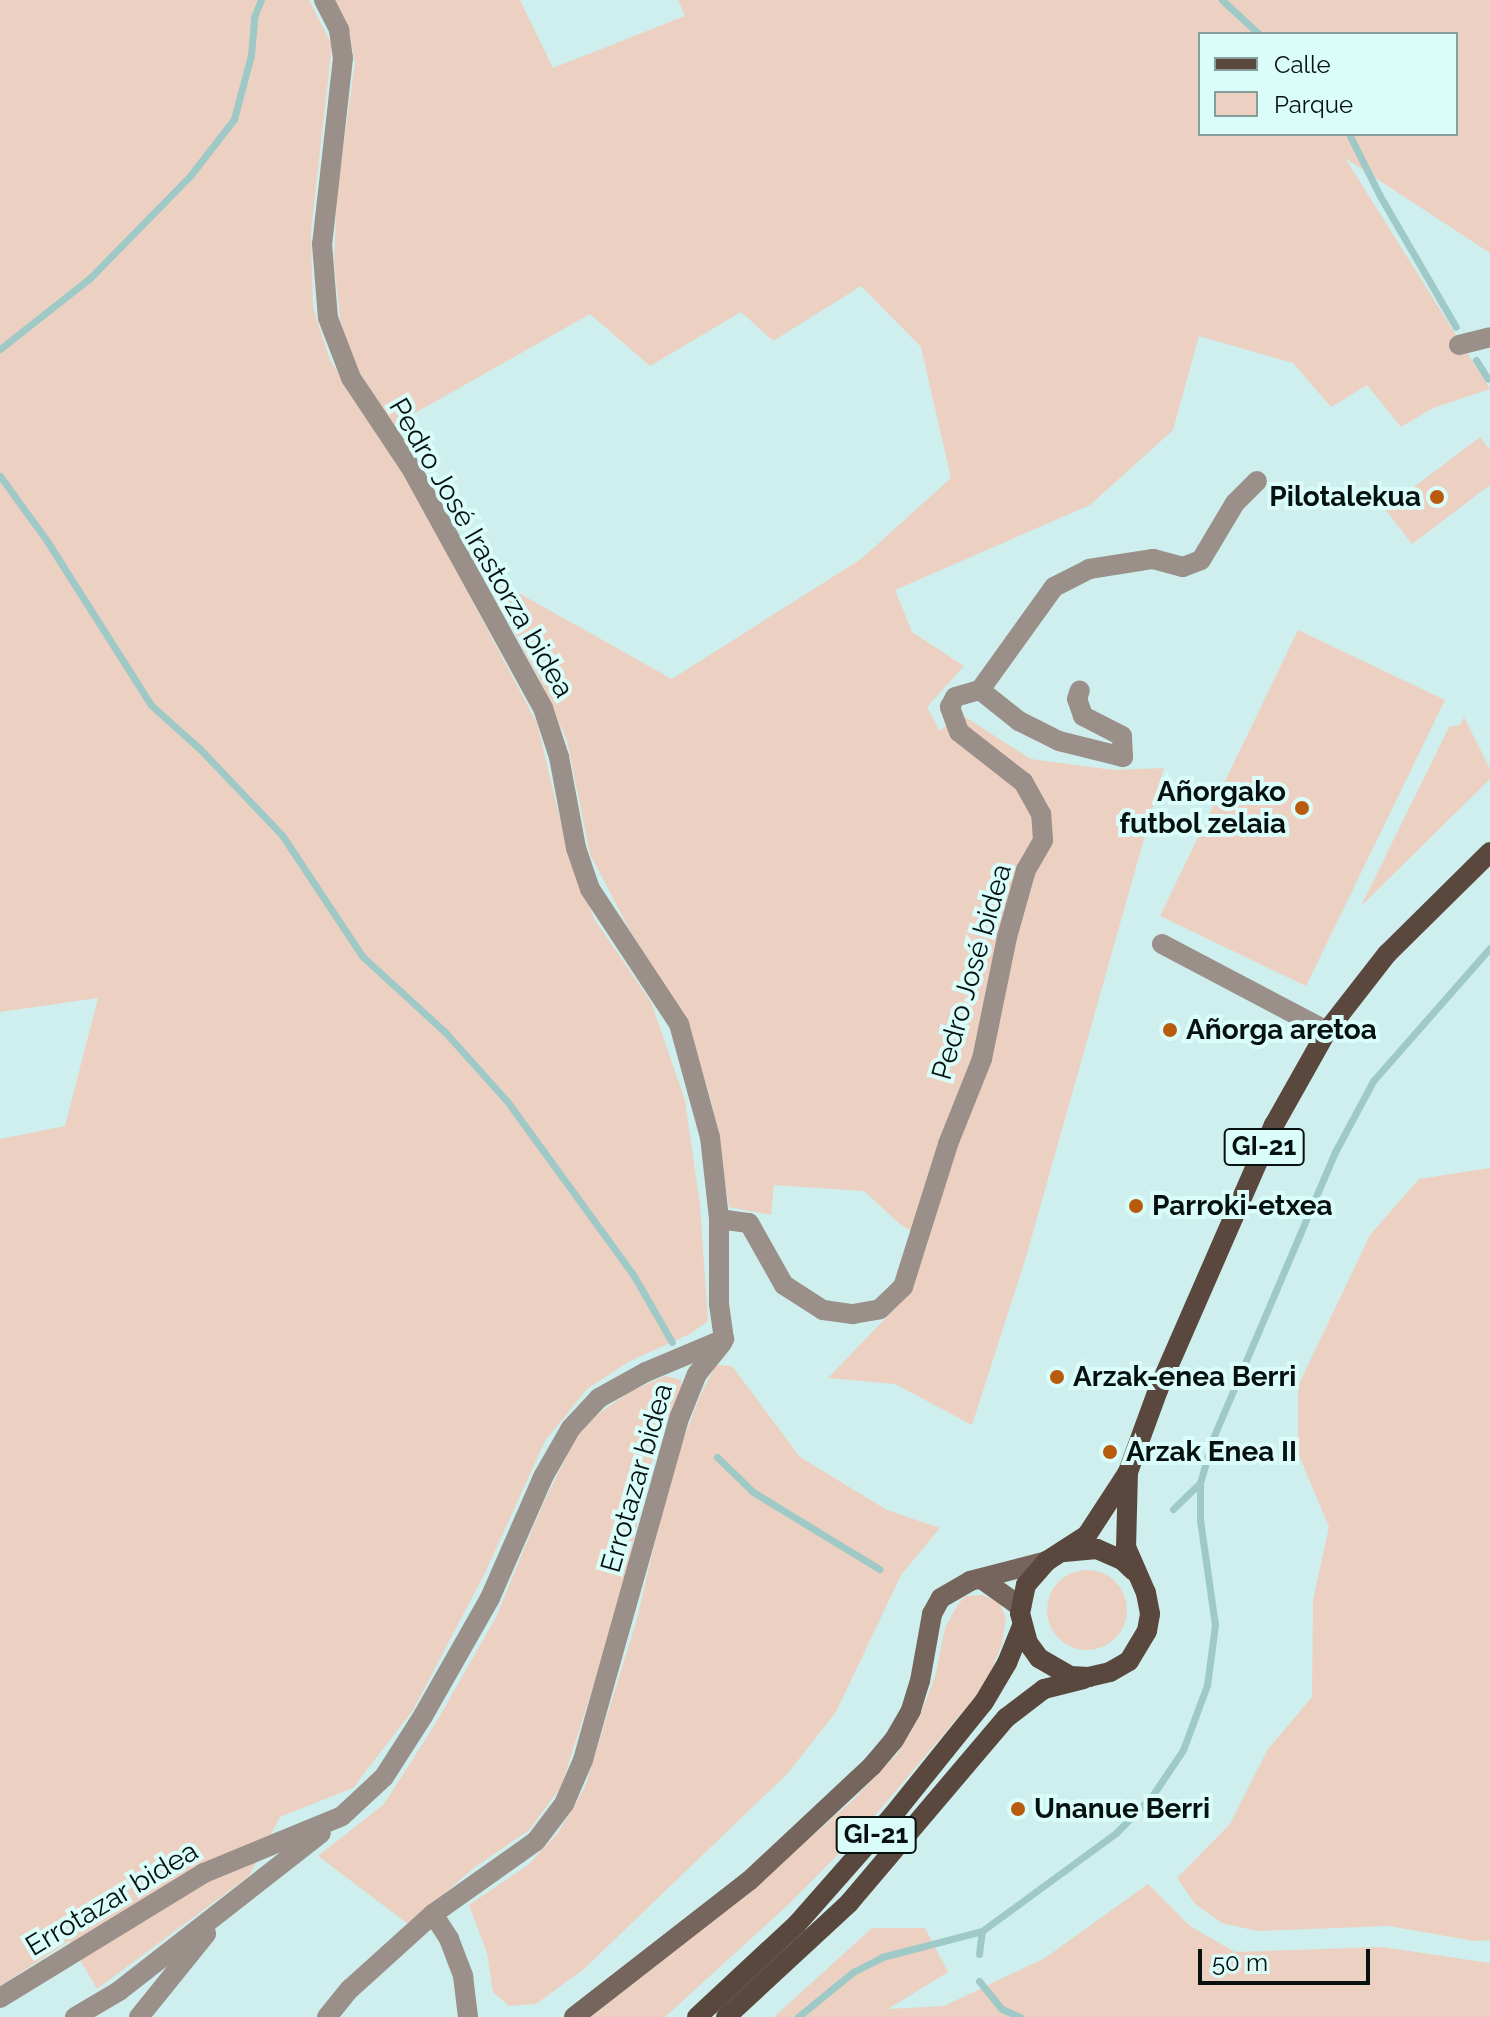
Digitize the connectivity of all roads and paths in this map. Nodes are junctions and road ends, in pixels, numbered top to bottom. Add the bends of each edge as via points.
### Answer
1 (324, 0) edge
2 (1490, 337) edge
3 (1459, 345) dead end
4 (1257, 481) dead end
5 (980, 690) junction
6 (1080, 690) dead end
7 (1490, 839) edge
8 (1490, 852) edge
9 (1473, 867) junction
10 (1162, 944) dead end
11 (1327, 1031) junction
12 (719, 1219) junction
13 (724, 1339) junction
14 (1128, 1472) junction
15 (1054, 1557) junction
16 (1136, 1574) junction
17 (983, 1580) junction
18 (1022, 1617) junction
19 (1089, 1677) junction
20 (342, 1816) junction
21 (235, 1900) junction
22 (433, 1914) junction
23 (0, 1998) edge
24 (75, 2017) edge
25 (139, 2017) edge
26 (327, 2017) edge
27 (468, 2017) edge
28 (574, 2017) edge
29 (697, 2017) edge
30 (726, 2017) edge

1 - 12 street, Pedro José Irastorza bidea via 339,30 343,58 322,244 328,318 351,378 411,468 543,708 590,889 679,1024 710,1137
2 - 3 street
4 - 5 street via 1235,503 1201,560 1183,567 1153,559 1089,569 1054,587
5 - 6 street via 1019,721 1059,741 1123,757 1122,736 1083,716 1077,699
5 - 12 street, Pedro José bidea via 955,697 950,707 959,732 1023,782 1041,814 1043,840 1026,870 982,1059 948,1144 903,1287 880,1309 853,1314 823,1310 784,1285 749,1223
7 - 9 street
8 - 9 main road, GI-21
9 - 11 main road, GI-21 via 1387,954
10 - 11 street
11 - 14 main road, GI-21 via 1274,1125 1163,1377
12 - 13 street, Pedro José Irastorza bidea
13 - 20 street, Errotazar bidea via 599,1398 571,1428 543,1477 490,1598 423,1716 384,1777
13 - 22 street, Errotazar bidea via 697,1374 680,1416 583,1760 564,1804 536,1841
14 - 15 main road, GI-21 via 1087,1535
14 - 16 main road via 1126,1547
15 - 16 main road via 1097,1549 1122,1560
15 - 17 street
15 - 18 main road, GI-21 via 1026,1585
16 - 19 main road, GI-21 via 1150,1614 1140,1647 1129,1661
17 - 18 street
17 - 28 street via 970,1581 941,1598 932,1614 911,1710 872,1766 749,1881
18 - 19 main road via 1028,1643 1046,1664 1070,1676
18 - 29 main road, GI-21 via 1007,1663 984,1702 893,1815 797,1924
19 - 30 main road, GI-21 via 1044,1689 1006,1718 849,1903
20 - 21 street, Errotazar bidea
20 - 23 street, Errotazar bidea via 204,1873
21 - 24 street, Errotazar bidea via 119,1991
21 - 25 street, Errotazar bidea
22 - 26 street, Errotazar bidea via 350,1989
22 - 27 street via 463,1976

